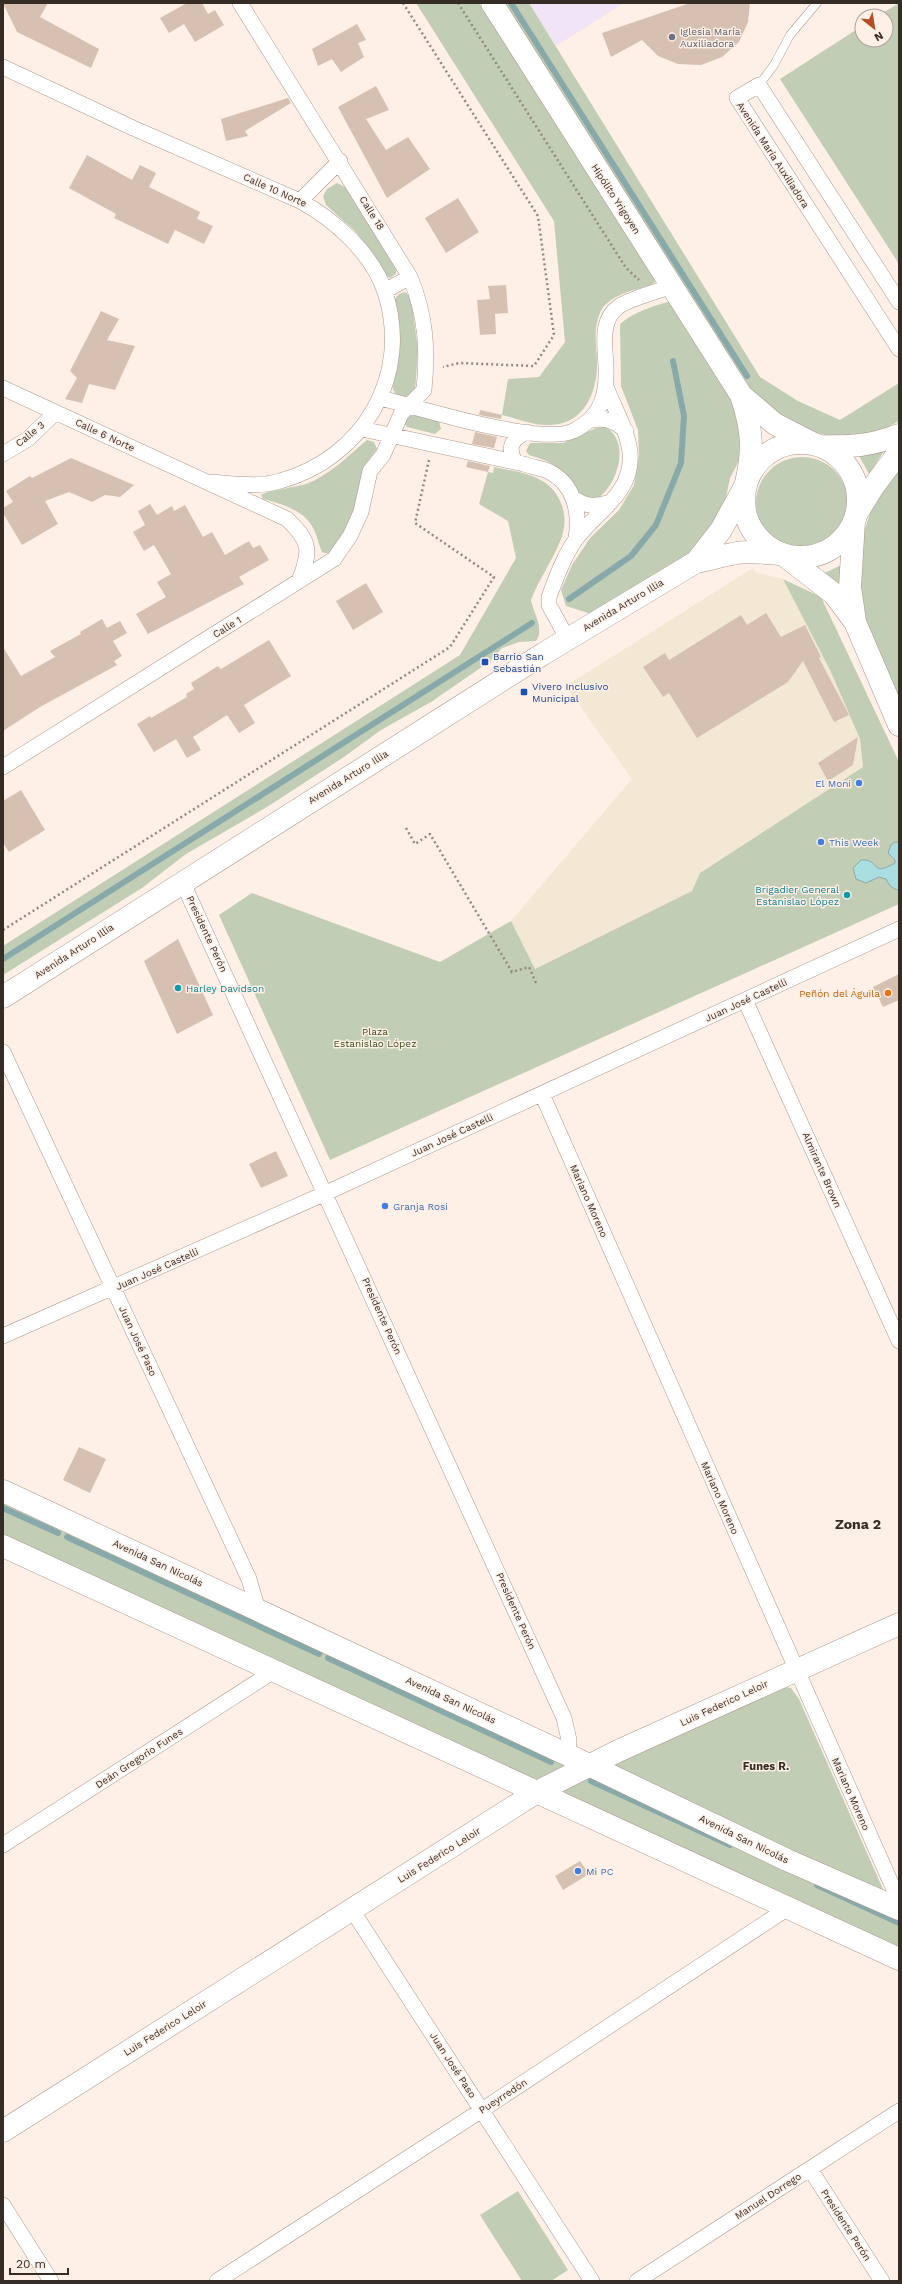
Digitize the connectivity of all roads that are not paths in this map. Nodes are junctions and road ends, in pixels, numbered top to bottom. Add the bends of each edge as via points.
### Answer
1 (240, 3) edge
2 (492, 3) edge
3 (817, 3) edge
4 (3, 67) edge
5 (759, 85) junction
6 (340, 161) junction
7 (300, 201) junction
8 (410, 277) junction
9 (672, 286) junction
10 (385, 291) junction
11 (899, 302) edge
12 (899, 349) edge
13 (3, 388) edge
14 (607, 389) junction
15 (741, 395) junction
16 (381, 398) junction
17 (410, 406) junction
18 (55, 413) junction
19 (588, 421) junction
20 (362, 429) junction
21 (527, 432) junction
22 (626, 432) junction
23 (899, 435) edge
24 (392, 437) junction
25 (817, 445) junction
26 (899, 452) edge
27 (3, 454) edge
28 (515, 462) junction
29 (208, 482) junction
30 (745, 486) junction
31 (573, 498) junction
32 (611, 502) junction
33 (856, 517) junction
34 (576, 539) junction
35 (782, 555) junction
36 (696, 562) junction
37 (299, 581) junction
38 (855, 622) junction
39 (568, 638) junction
40 (899, 725) edge
41 (3, 767) edge
42 (182, 881) junction
43 (899, 929) edge
44 (3, 996) edge
45 (745, 1000) junction
46 (3, 1052) edge
47 (542, 1094) junction
48 (326, 1193) junction
49 (113, 1289) junction
50 (3, 1336) edge
51 (899, 1341) edge
52 (3, 1492) edge
53 (8, 1555) edge
54 (258, 1610) junction
55 (899, 1624) edge
56 (796, 1670) junction
57 (274, 1671) junction
58 (568, 1755) junction
59 (589, 1765) junction
60 (537, 1792) junction
61 (3, 1845) edge
62 (899, 1901) edge
63 (788, 1908) junction
64 (899, 1909) edge
65 (352, 1910) junction
66 (899, 1959) edge
67 (482, 2110) junction
68 (899, 2111) edge
69 (3, 2131) edge
70 (810, 2169) junction
71 (3, 2205) edge
72 (51, 2281) edge
73 (216, 2281) edge
74 (592, 2281) edge
75 (637, 2281) edge
76 (882, 2281) edge

1 - 6 street, Calle 18
2 - 9 street, Hipólito Yrigoyen
3 - 5 lane via 790,35
4 - 7 street, Calle 10 Norte via 133,128
5 - 11 street
5 - 12 street, Avenida María Auxiliadora via 736,98
6 - 7 street
6 - 8 street, Calle 18
7 - 10 street, Calle 10 Norte via 323,213 341,228 357,246
8 - 10 street
8 - 17 street, Calle 18 via 420,299 424,321 426,371 424,390
9 - 14 street via 618,307 608,319 604,332
9 - 15 street, Hipólito Yrigoyen
10 - 16 street, Calle 10 Norte via 392,347 389,372
13 - 18 street, Calle 6 Norte
14 - 19 street via 603,401
14 - 22 street
15 - 25 street, Hipólito Yrigoyen via 774,424
15 - 30 street, Hipólito Yrigoyen via 748,414 752,438 751,461
16 - 17 street
16 - 20 street, Calle 10 Norte
17 - 21 street via 486,426
17 - 24 street, Calle 18 via 401,414
18 - 27 street, Calle 3 via 28,439
18 - 29 street, Calle 6 Norte
19 - 21 street via 572,431 546,435
19 - 22 street via 602,418 615,422
20 - 24 street
20 - 29 street, Calle 6 Norte via 327,459 279,482
21 - 28 street via 518,436 512,444 511,454
22 - 32 street via 630,453 628,473 621,491
23 - 25 street via 876,444 854,447
24 - 28 street
24 - 37 street, Calle 1 via 383,455 370,471 361,512 350,536 334,559
25 - 30 street via 792,443 772,450 756,464
25 - 33 street via 839,456 852,473 858,492
26 - 33 street via 873,487
28 - 31 street via 549,472 564,483
29 - 37 street, Calle 6 Norte via 287,519 299,530 307,544 308,559
30 - 35 street via 744,508 750,527 762,543
30 - 36 street, Avenida Arturo Illia via 721,530
31 - 32 street via 584,505 596,507
31 - 34 street via 578,511
32 - 34 street
33 - 35 street via 843,539 826,552 806,558
33 - 38 street via 850,587
34 - 39 street via 549,597 549,605
35 - 36 street, Avenida Arturo Illia via 738,553
35 - 38 street via 834,594
36 - 39 street, Avenida Arturo Illia
37 - 41 street, Calle 1
38 - 40 street
39 - 42 street, Avenida Arturo Illia
42 - 44 street, Avenida Arturo Illia
42 - 48 street, Presidente Perón
43 - 45 street, Juan José Castelli
45 - 47 street, Juan José Castelli
45 - 51 street, Almirante Brown
46 - 49 street, Juan José Paso
47 - 48 street, Juan José Castelli
47 - 56 street, Mariano Moreno
48 - 49 street, Juan José Castelli
48 - 58 street, Presidente Perón via 564,1718 569,1740
49 - 50 street, Juan José Castelli
49 - 54 street, Juan José Paso via 249,1579
52 - 54 street, Avenida San Nicolás
53 - 57 street
54 - 58 street, Avenida San Nicolás
55 - 56 street, Luis Federico Leloir
56 - 59 street, Luis Federico Leloir
56 - 62 street, Mariano Moreno
57 - 60 street
57 - 61 street, Deán Gregorio Funes
58 - 59 street, Avenida San Nicolás
59 - 60 street, Luis Federico Leloir
59 - 64 street, Avenida San Nicolás via 787,1860
60 - 63 street
60 - 65 street, Luis Federico Leloir
63 - 66 street
63 - 67 street, Pueyrredón
65 - 67 street, Juan José Paso
65 - 69 street, Luis Federico Leloir
67 - 73 street, Pueyrredón
67 - 74 street, Juan José Paso
68 - 70 street, Manuel Dorrego
70 - 75 street, Manuel Dorrego
70 - 76 street, Presidente Perón
71 - 72 street

